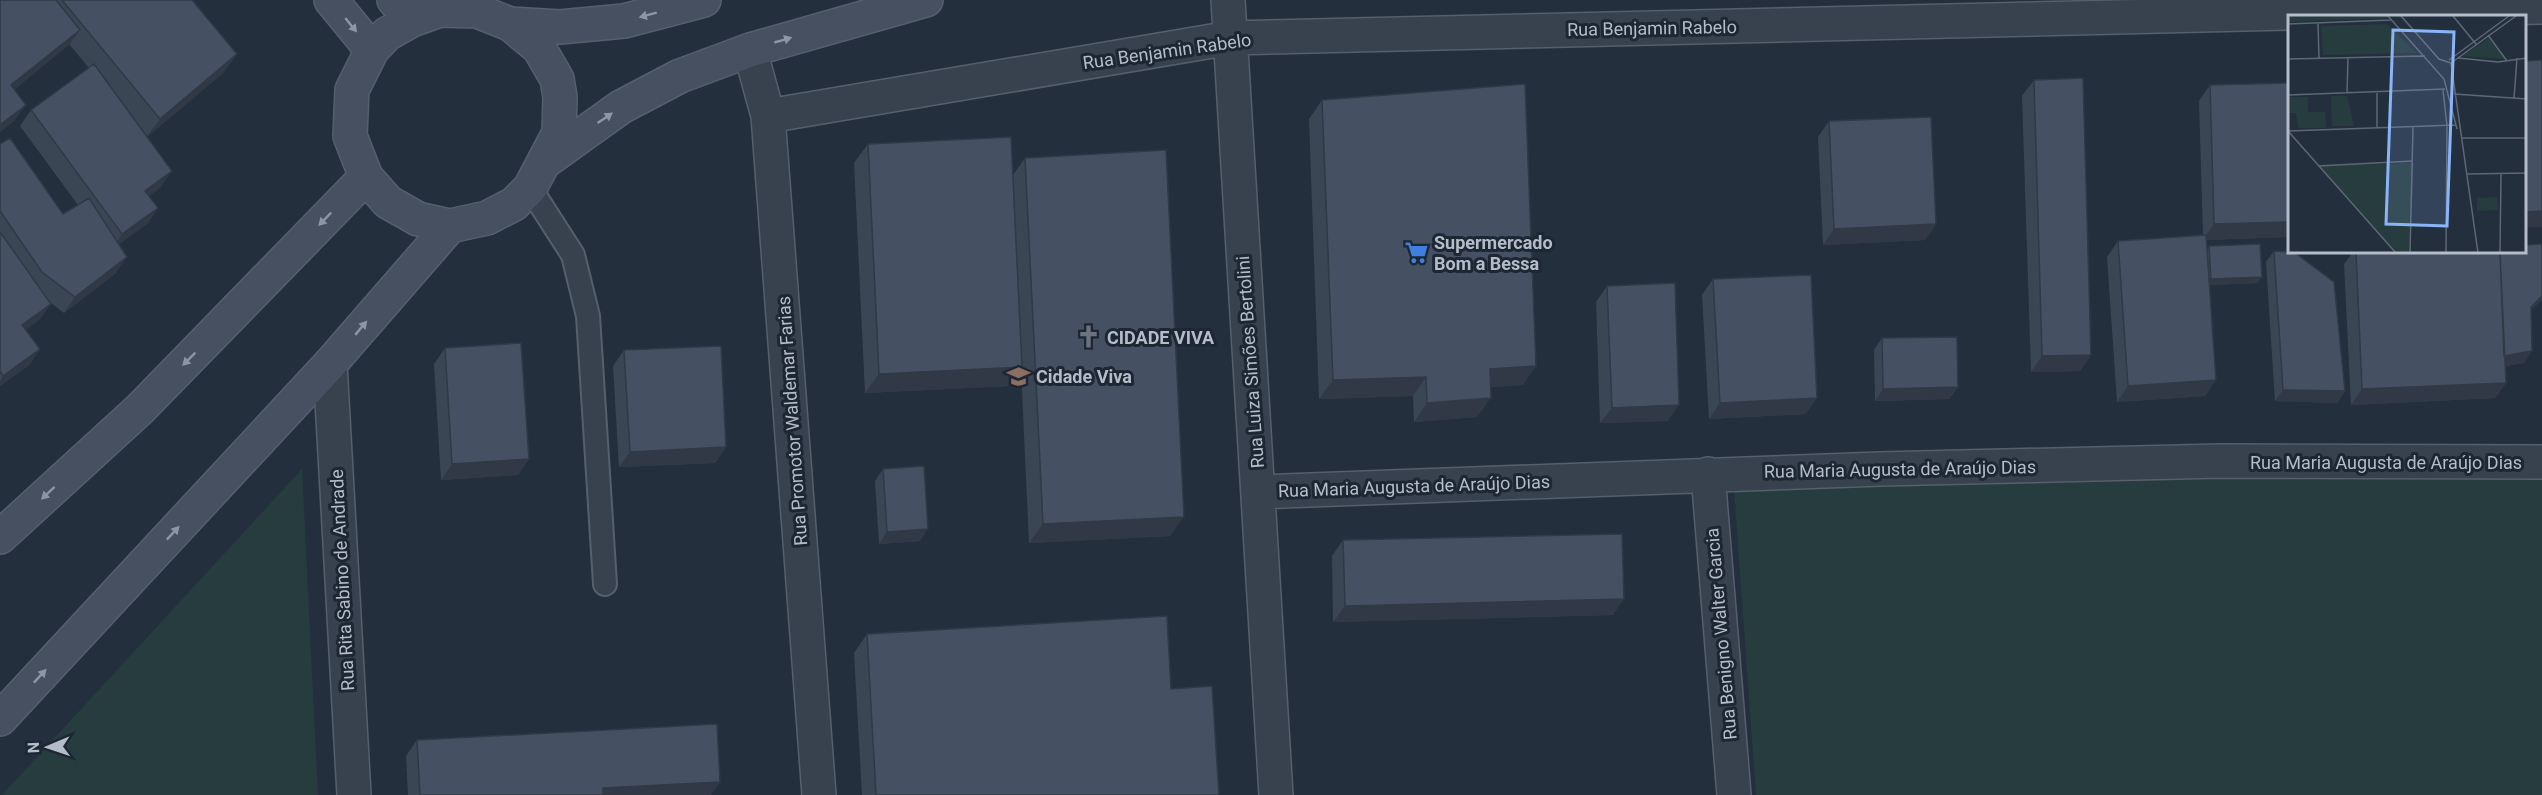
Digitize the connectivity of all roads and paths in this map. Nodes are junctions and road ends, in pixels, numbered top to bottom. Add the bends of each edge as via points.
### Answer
1 (331, 0) edge
2 (704, 0) edge
3 (926, 0) edge
4 (1228, 0) edge
5 (2542, 7) edge
6 (403, 10) edge
7 (510, 24) junction
8 (1230, 38) junction
9 (372, 50) junction
10 (750, 50) junction
11 (768, 116) junction
12 (536, 176) junction
13 (366, 177) junction
14 (450, 226) junction
15 (330, 364) junction
16 (2542, 462) edge
17 (1708, 474) junction
18 (1258, 492) junction
19 (0, 537) edge
20 (605, 584) dead end
21 (0, 719) edge
22 (354, 795) edge
23 (819, 795) edge
24 (1276, 795) edge
25 (1734, 795) edge

1 -> 9 main road
2 -> 7 main road via 624,21 560,27
10 -> 3 main road
4 - 8 street, Rua Luiza Simões Bertolini
5 - 8 street, Rua Benjamin Rabelo
6 - 7 main road via 477,11
6 - 9 main road
7 - 12 main road via 538,48 557,80 560,133
8 - 11 street, Rua Benjamin Rabelo
8 - 18 street, Rua Luiza Simões Bertolini
9 - 13 main road via 352,90 350,136
10 - 11 street, Rua Promotor Waldemar Farias
12 -> 10 main road via 621,107 680,76
11 - 23 street, Rua Promotor Waldemar Farias
12 - 14 main road via 514,204 487,218
12 - 20 lane via 573,255 588,316
13 - 14 main road via 402,212
13 -> 19 main road via 140,409
15 -> 14 main road
21 -> 15 main road
15 - 22 street, Rua Rita Sabino de Andrade
16 - 17 street, Rua Maria Augusta de Araújo Dias via 2220,461
17 - 18 street, Rua Maria Augusta de Araújo Dias
17 - 25 street, Rua Benigno Walter Garcia
18 - 24 street, Rua Luiza Simões Bertolini

